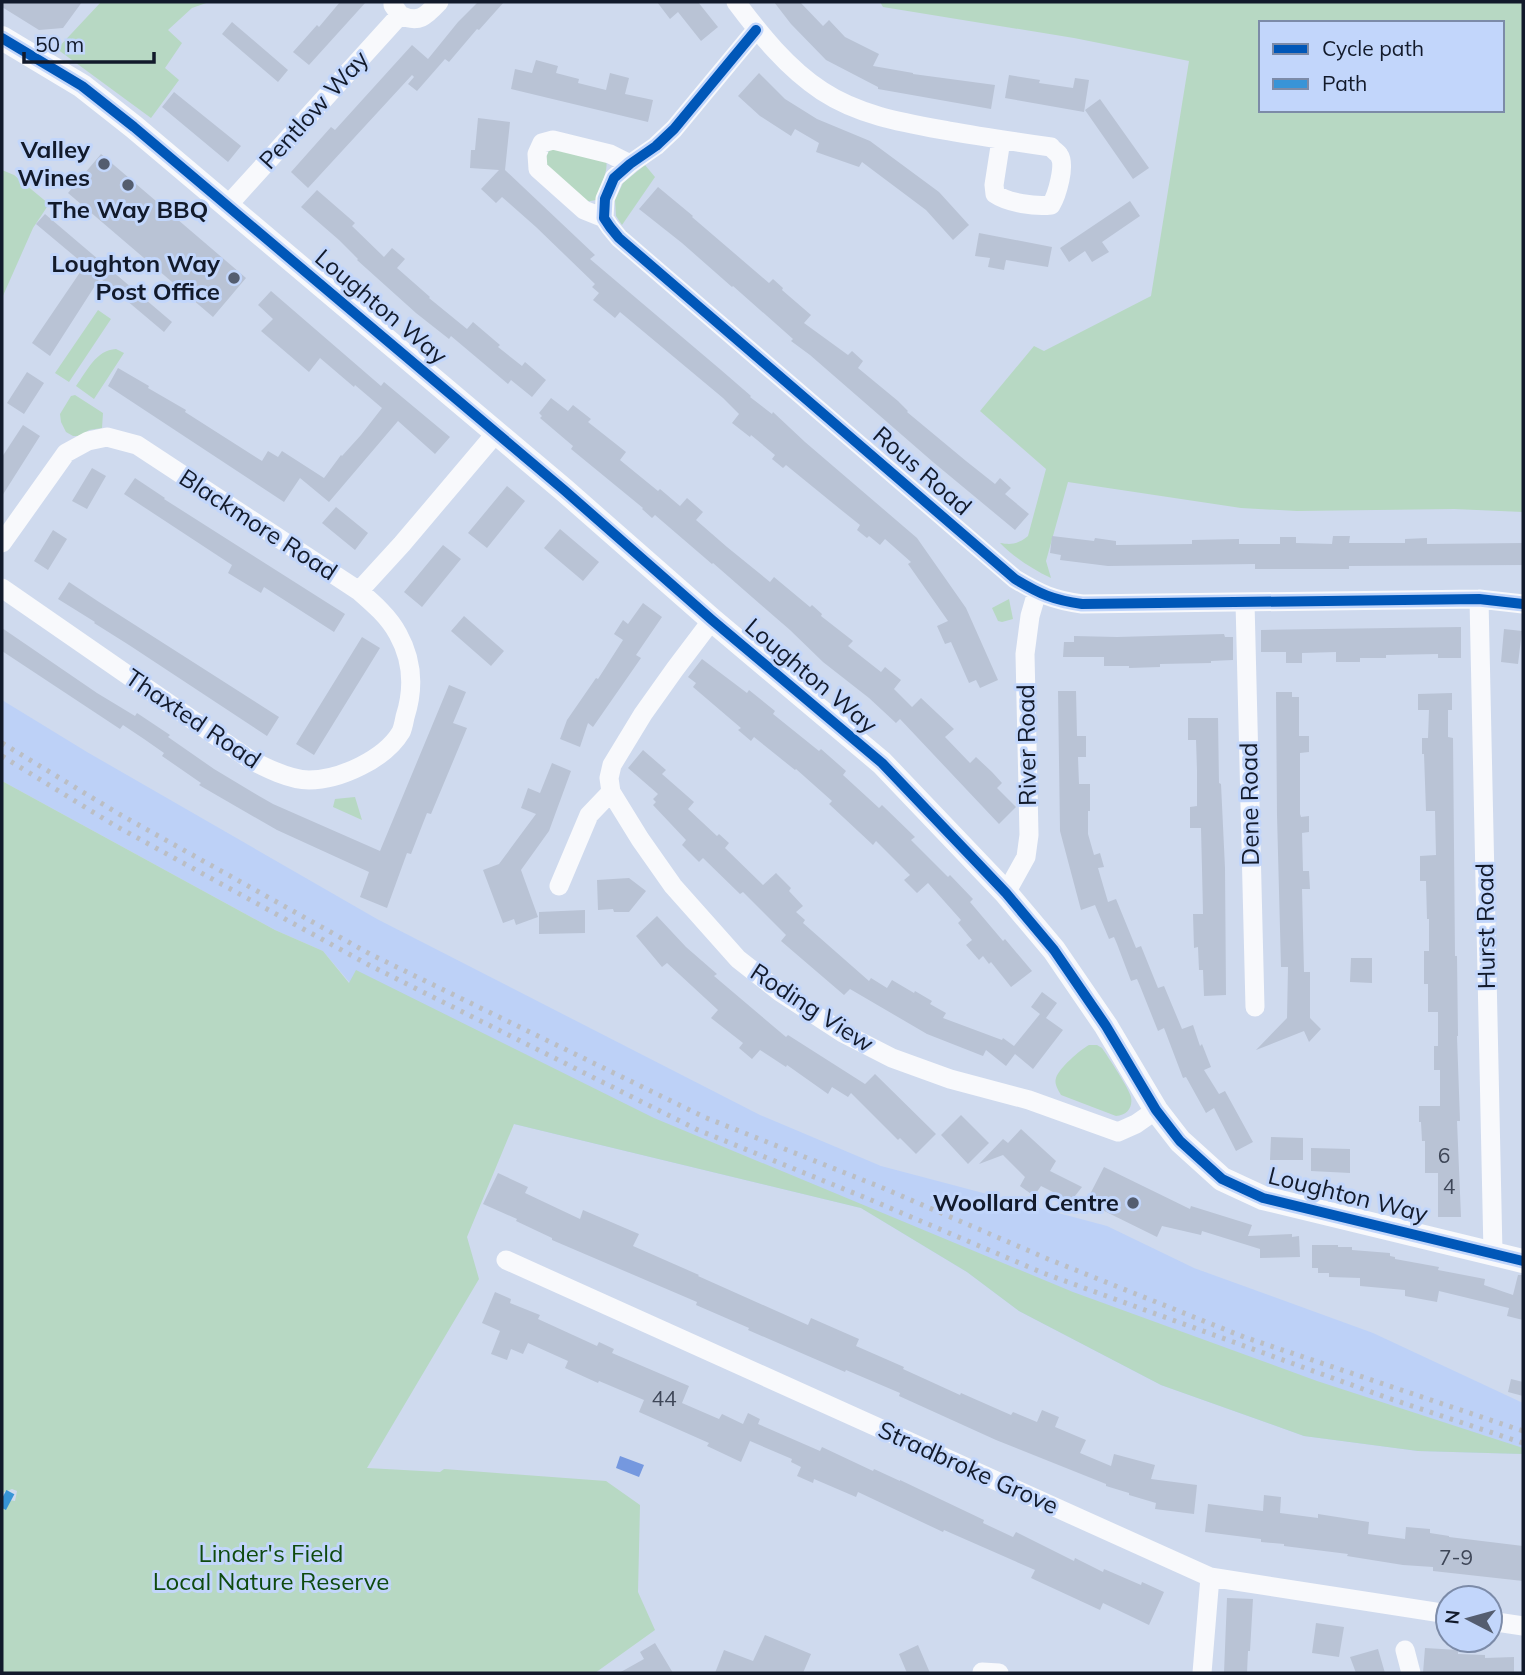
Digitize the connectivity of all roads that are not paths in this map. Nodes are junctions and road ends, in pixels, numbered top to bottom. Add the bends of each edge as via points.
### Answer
1 (439, 2) edge
2 (736, 2) edge
3 (396, 8) edge
4 (757, 30) junction
5 (2, 38) edge
6 (1002, 140) dead end
7 (630, 164) junction
8 (228, 205) junction
9 (604, 218) junction
10 (496, 433) junction
11 (2, 543) edge
12 (2, 588) edge
13 (359, 591) junction
14 (1037, 592) junction
15 (1479, 598) junction
16 (1245, 601) junction
17 (1523, 604) edge
18 (712, 620) junction
19 (611, 792) junction
20 (559, 886) dead end
21 (1006, 893) junction
22 (1255, 1007) dead end
23 (1156, 1110) junction
24 (1493, 1253) junction
25 (506, 1260) dead end
26 (1523, 1261) edge
27 (1210, 1577) junction
28 (1434, 1612) edge
29 (1504, 1623) edge
30 (1523, 1626) edge
31 (1405, 1650) dead end
32 (982, 1672) edge
33 (999, 1673) edge
34 (1202, 1673) edge
35 (1411, 1673) edge

1 - 3 street, Pentlow Way via 428,13 410,20
2 - 4 street
3 - 8 street, Pentlow Way
4 - 6 street via 788,63 842,103 902,122
4 - 7 street via 674,129
5 - 8 street, Loughton Way via 82,86
7 - 9 street via 614,178 605,199
7 - 9 street, Rous Road via 610,154 553,140 542,143 538,169 584,210
8 - 10 street, Loughton Way
9 - 14 street, Rous Road via 614,233 651,265 1015,579
10 - 13 street, Blackmore Road
10 - 18 street, Loughton Way
11 - 13 street, Blackmore Road via 66,453 88,441 107,438 137,445
12 - 13 street, Thaxted Road via 249,760 308,780 339,776 384,753 401,732 409,704 412,681 399,635 384,613
14 - 16 street, Rous Road via 1082,604
14 - 21 street, River Road via 1025,654 1029,835 1026,857
15 - 16 street, Rous Road
15 - 17 street, Rous Road
15 - 24 street, Hurst Road
16 - 22 street, Dene Road
18 - 19 street via 612,765
18 - 21 street, Loughton Way via 882,763
19 - 20 street via 589,815
19 - 23 street, Roding View via 673,886 738,959 843,1033 892,1058 950,1079 1029,1100 1118,1132
21 - 23 street, Loughton Way via 1089,1000
23 - 24 street, Loughton Way via 1180,1141 1222,1179 1263,1198
24 - 26 street, Loughton Way
25 - 27 street, Stradbroke Grove
27 - 28 street, Stradbroke Grove
27 - 34 street
29 - 30 street
31 - 35 street
32 - 33 street

